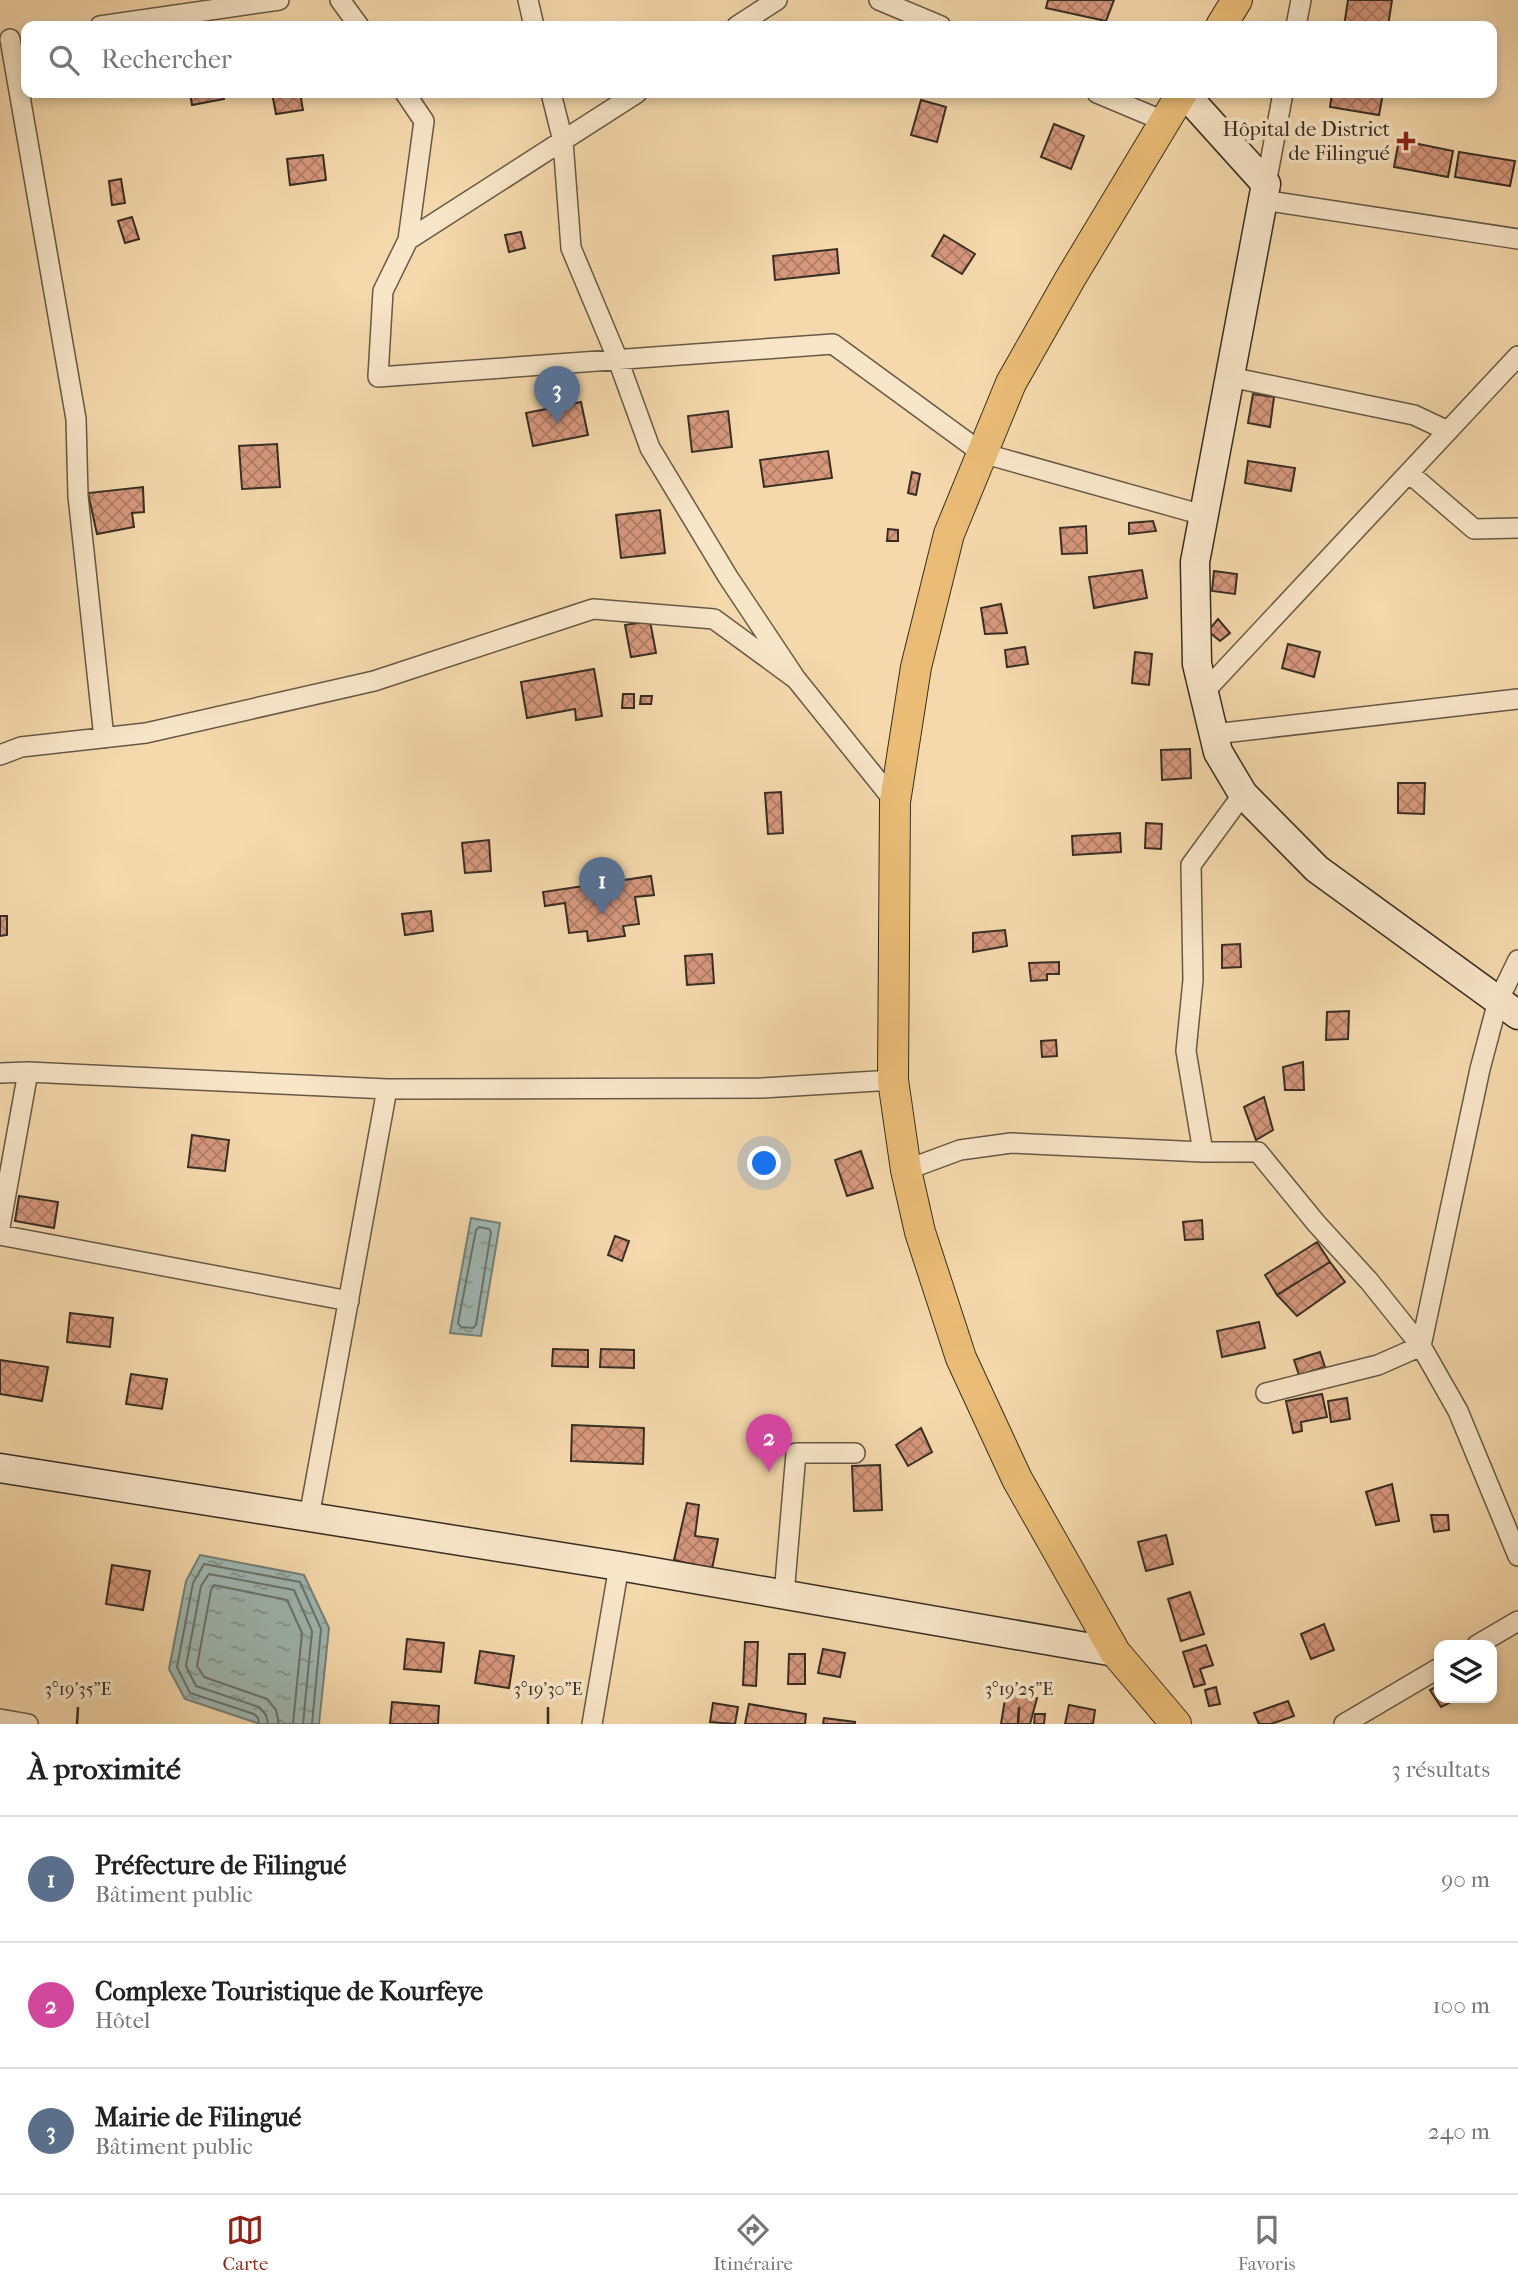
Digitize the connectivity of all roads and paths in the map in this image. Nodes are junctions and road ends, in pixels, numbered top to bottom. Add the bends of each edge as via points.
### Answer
1 (279, 0) edge
2 (340, 0) edge
3 (528, 0) edge
4 (777, 0) edge
5 (879, 0) edge
6 (1237, 0) edge
7 (1301, 0) edge
8 (134, 21) edge
9 (355, 21) edge
10 (533, 21) edge
11 (745, 21) edge
12 (929, 21) edge
13 (1224, 21) edge
14 (1297, 21) edge
15 (12, 39) edge
16 (21, 92) edge
17 (22, 98) edge
18 (408, 98) edge
19 (552, 98) edge
20 (629, 98) edge
21 (1109, 98) edge
22 (1180, 98) edge
23 (1187, 98) edge
24 (1282, 98) edge
25 (1166, 122) junction
26 (563, 141) junction
27 (1265, 192) junction
28 (1518, 239) edge
29 (408, 240) junction
30 (1518, 356) edge
31 (618, 360) junction
32 (1230, 377) junction
33 (1448, 431) junction
34 (982, 453) junction
35 (1409, 473) junction
36 (1203, 516) junction
37 (1518, 528) edge
38 (796, 679) junction
39 (1204, 692) junction
40 (1518, 699) edge
41 (1214, 734) junction
42 (104, 738) junction
43 (0, 755) edge
44 (1243, 794) junction
45 (895, 802) junction
46 (1518, 960) edge
47 (1508, 1008) edge
48 (27, 1072) junction
49 (0, 1073) edge
50 (893, 1080) junction
51 (387, 1089) junction
52 (1203, 1152) junction
53 (906, 1170) junction
54 (0, 1227) edge
55 (0, 1235) edge
56 (349, 1301) junction
57 (1421, 1346) junction
58 (1266, 1393) dead end
59 (855, 1453) dead end
60 (0, 1468) edge
61 (309, 1517) junction
62 (1518, 1556) edge
63 (619, 1566) junction
64 (784, 1595) junction
65 (1518, 1621) edge
66 (1486, 1640) edge
67 (1115, 1652) junction
68 (1434, 1671) edge
69 (0, 1719) edge
70 (28, 1724) edge
71 (592, 1724) edge
72 (1176, 1724) edge
73 (1345, 1724) edge

1 - 8 street
2 - 9 street
3 - 10 street
4 - 11 street
5 - 12 street
6 - 13 main road
7 - 14 street
15 - 16 street
17 - 42 street via 76,419 78,496
18 - 29 street via 424,121
19 - 26 street
20 - 26 street
21 - 25 street
22 - 25 main road
23 - 27 street
24 - 27 street
25 - 34 main road via 1011,383
26 - 29 street
26 - 31 street via 571,248
27 - 28 street
27 - 32 street
29 - 31 street via 383,291 378,377
30 - 33 street
31 - 34 street via 833,344
31 - 38 street via 650,448
32 - 33 street via 1414,415
32 - 36 street
33 - 35 street
34 - 36 street
34 - 45 main road via 949,534 916,667
35 - 37 street via 1474,529
35 - 39 street
36 - 39 street via 1195,562 1197,664
38 - 42 street via 713,620 593,609 374,681 146,733
38 - 45 street
39 - 41 street
40 - 41 street
41 - 44 street via 1218,751
42 - 43 street via 21,747
44 - 47 street via 1317,869
44 - 52 street via 1191,865 1193,979 1186,1051
45 - 50 main road
46 - 47 street
47 - 57 street via 1480,1069
48 - 49 street
48 - 51 street
48 - 54 street
50 - 51 street via 762,1088
50 - 53 main road
51 - 56 street
52 - 53 street via 1011,1143 960,1150
52 - 57 street via 1258,1152
53 - 67 main road via 920,1232 961,1358 1017,1479
55 - 56 street
56 - 61 street
57 - 58 street via 1378,1365
57 - 62 street via 1458,1411
59 - 64 street via 796,1452
60 - 61 street
61 - 63 street
63 - 64 street
63 - 71 street
64 - 67 street
65 - 66 street
67 - 72 main road
68 - 73 street
69 - 70 street

